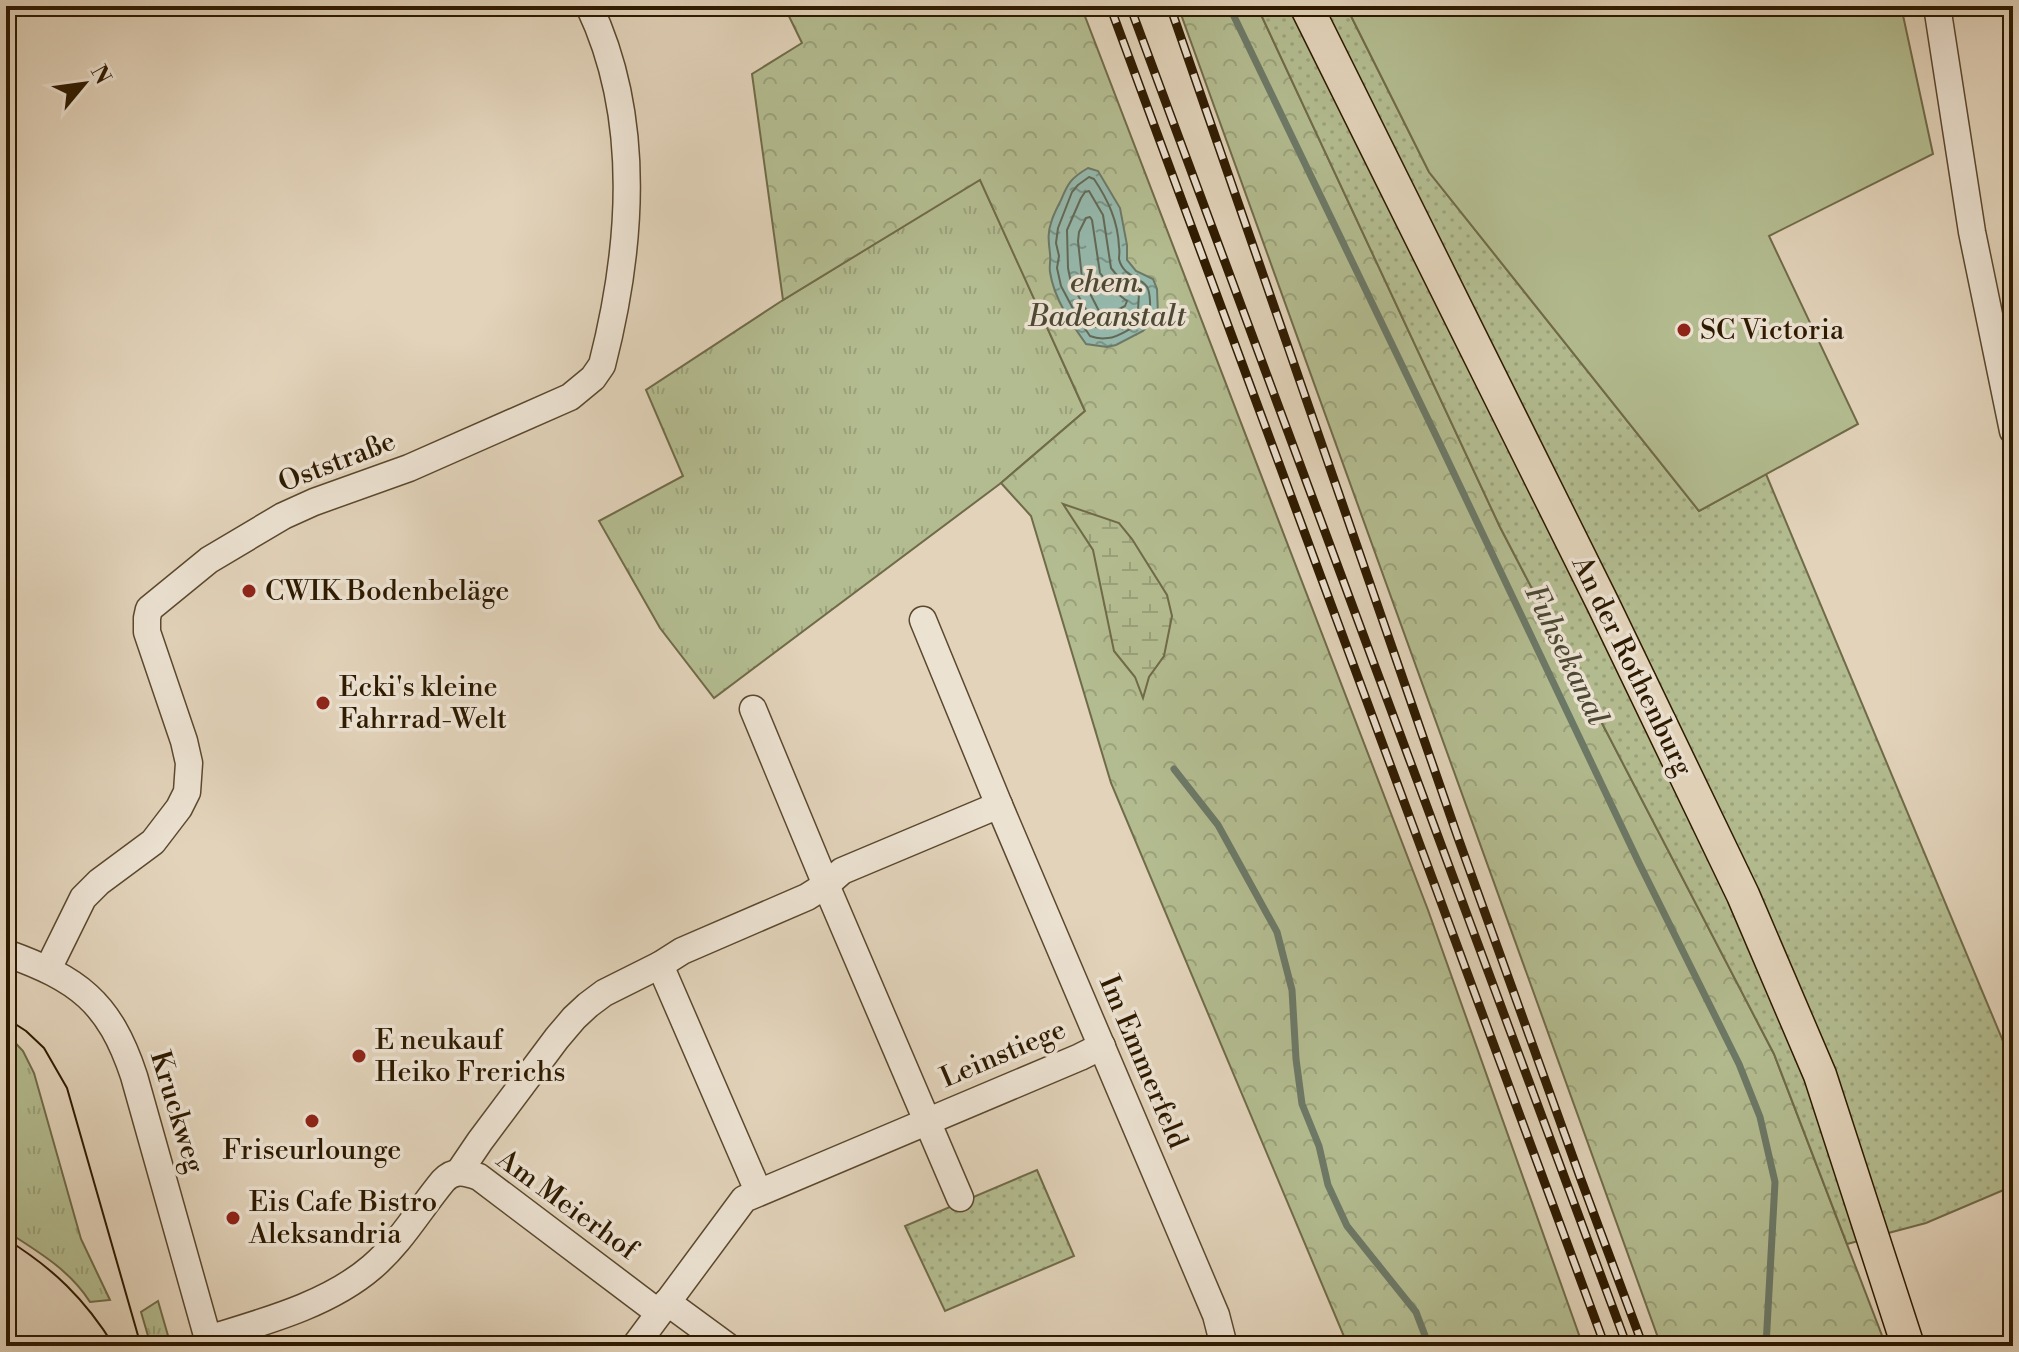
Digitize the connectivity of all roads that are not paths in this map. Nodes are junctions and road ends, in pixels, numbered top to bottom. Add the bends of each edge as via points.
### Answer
1 (589, 6) edge
2 (1306, 6) edge
3 (1937, 6) edge
4 (2013, 431) edge
5 (923, 620) dead end
6 (753, 709) dead end
7 (999, 805) junction
8 (826, 885) junction
9 (6, 953) edge
10 (660, 965) junction
11 (48, 969) junction
12 (1102, 1046) junction
13 (928, 1121) junction
14 (459, 1172) junction
15 (758, 1191) junction
16 (960, 1198) dead end
17 (659, 1313) junction
18 (209, 1342) edge
19 (635, 1346) edge
20 (727, 1346) edge
21 (1224, 1346) edge
22 (1908, 1346) edge

1 - 11 street, Oststraße via 601,30 620,104 627,186 622,262 602,365 570,397 283,516 209,560 149,609 147,632 189,763 187,792 153,842 83,898
2 - 22 main road, An der Rothenburg via 1743,895 1820,1075
3 - 4 street via 1972,232
5 - 7 street, Im Emmerfeld
6 - 8 street
7 - 8 street via 842,871
7 - 12 street, Im Emmerfeld
8 - 10 street
8 - 13 street, Leinstiege
9 - 11 street, Kruckweg
10 - 14 street via 604,993 574,1018
10 - 15 street
11 - 18 street, Kruckweg via 100,1008 126,1052
12 - 13 street, Leinstiege
12 - 21 street, Im Emmerfeld via 1216,1315
13 - 15 street, Leinstiege
13 - 16 street, Leinstiege
14 - 17 street, Am Meierhof via 479,1177
14 - 18 street, Am Meierhof via 449,1174 406,1231 358,1278 308,1304
15 - 17 street, Leinstiege via 744,1199
17 - 19 street, Leinstiege
17 - 20 street, Am Meierhof via 667,1302

